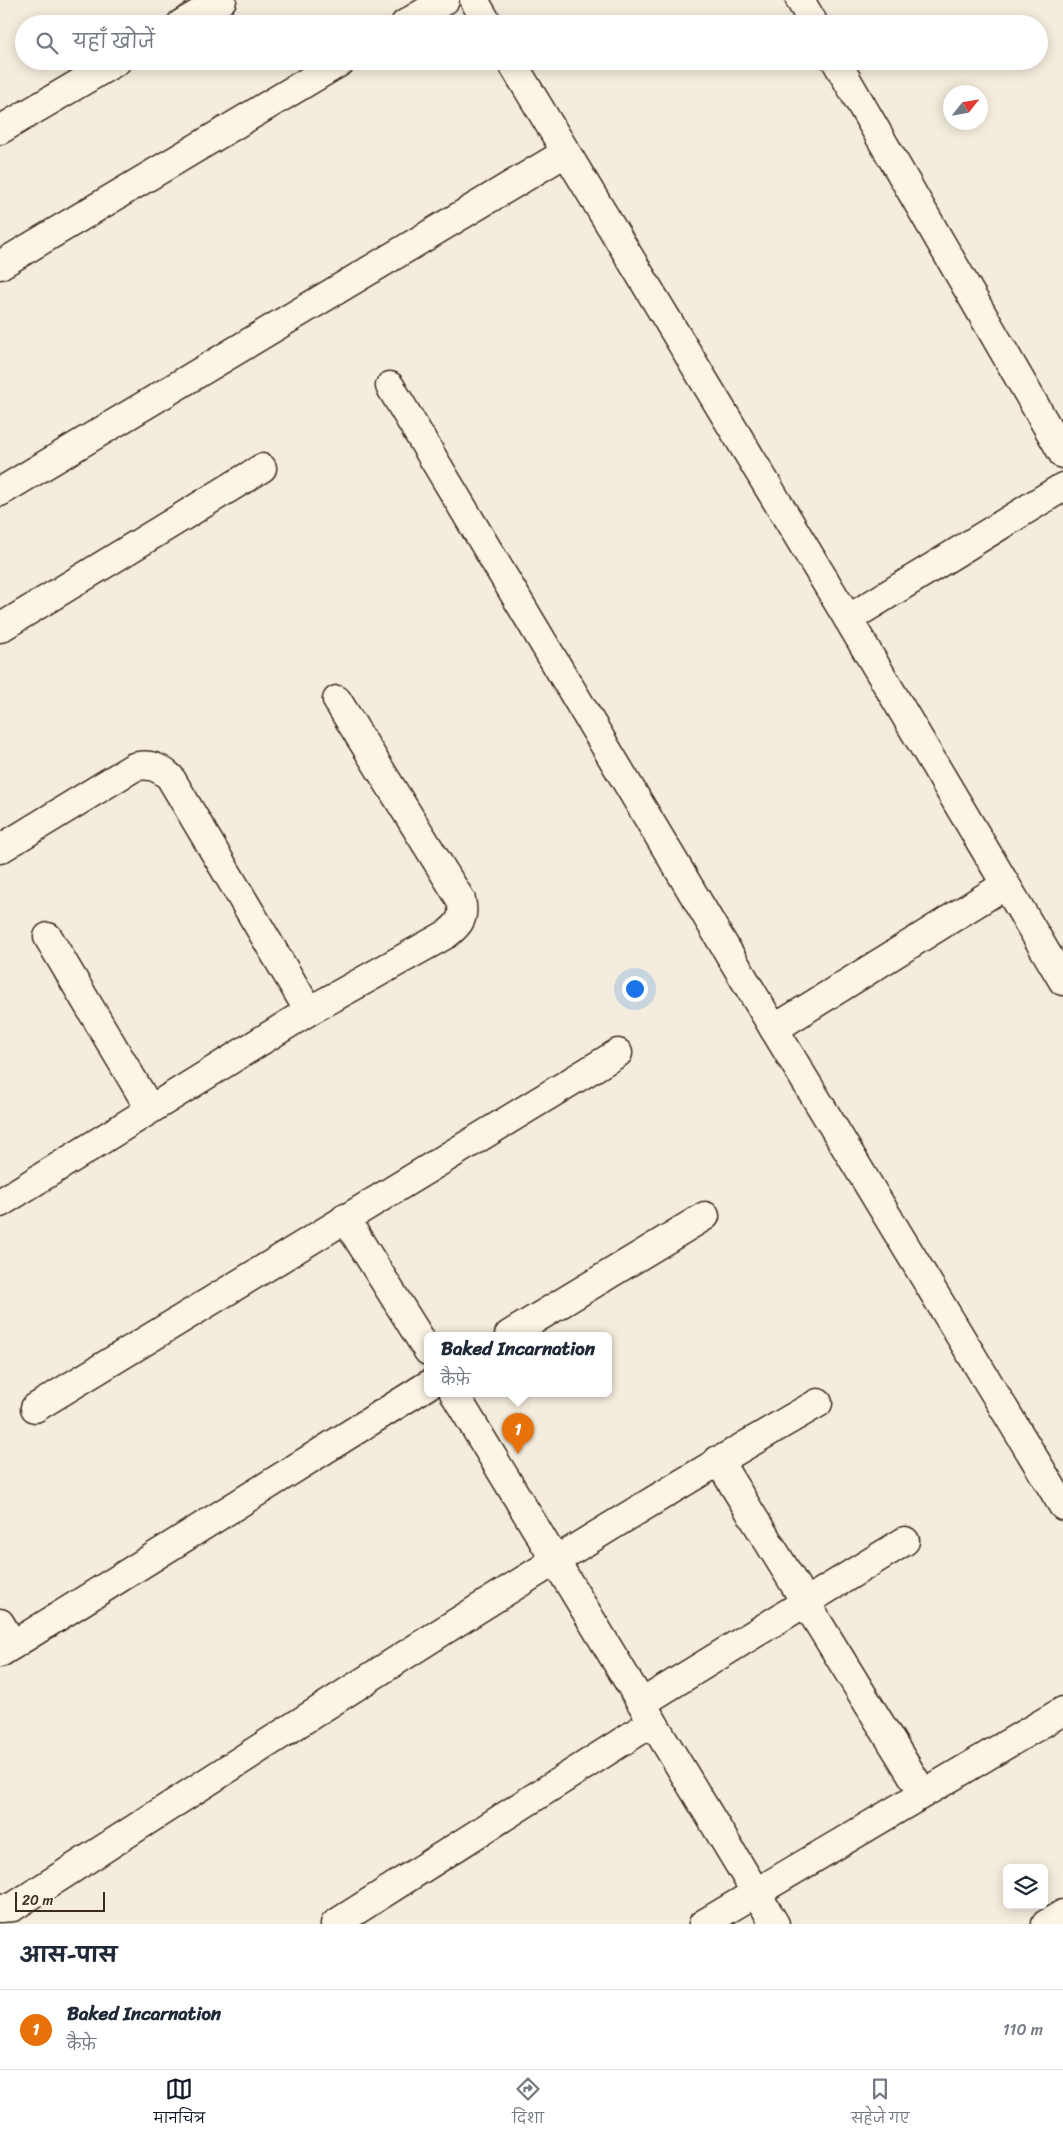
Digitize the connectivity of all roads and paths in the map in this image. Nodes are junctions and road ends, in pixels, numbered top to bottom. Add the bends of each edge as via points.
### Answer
1 (222, 0) edge
2 (445, 0) edge
3 (474, 0) edge
4 (800, 0) edge
5 (196, 15) edge
6 (420, 15) edge
7 (483, 15) edge
8 (809, 15) edge
9 (102, 70) edge
10 (327, 70) edge
11 (515, 70) edge
12 (841, 70) edge
13 (0, 130) edge
14 (565, 153) junction
15 (0, 265) edge
16 (390, 386) dead end
17 (1063, 454) edge
18 (262, 468) dead end
19 (1063, 487) edge
20 (0, 492) edge
21 (848, 619) junction
22 (0, 628) edge
23 (337, 700) dead end
24 (0, 849) edge
25 (1005, 885) junction
26 (48, 937) dead end
27 (1063, 981) edge
28 (309, 1011) junction
29 (774, 1029) junction
30 (618, 1053) dead end
31 (150, 1110) junction
32 (0, 1202) edge
33 (705, 1216) dead end
34 (345, 1218) junction
35 (514, 1332) edge
36 (424, 1345) edge
37 (424, 1387) edge
38 (456, 1397) edge
39 (818, 1403) dead end
40 (35, 1408) dead end
41 (718, 1460) junction
42 (1063, 1506) edge
43 (905, 1541) dead end
44 (554, 1560) junction
45 (806, 1603) junction
46 (4, 1640) edge
47 (1063, 1710) edge
48 (647, 1712) junction
49 (923, 1793) junction
50 (756, 1892) junction
51 (0, 1908) edge
52 (1063, 1914) edge
53 (335, 1924) edge
54 (703, 1924) edge
55 (775, 1924) edge
56 (1046, 1924) edge

1 - 5 street
2 - 6 street
3 - 7 street
4 - 8 street
9 - 13 street
10 - 15 street
11 - 14 street
12 - 17 street
14 - 20 street
14 - 21 street
16 - 29 street
18 - 22 street
19 - 21 street
21 - 25 street
23 - 28 street via 461,900 464,910 462,920 447,934
24 - 28 street via 134,767 144,764 164,771
25 - 27 street
25 - 29 street
26 - 31 street
28 - 31 street
29 - 42 street
30 - 34 street
31 - 32 street
33 - 35 street
34 - 36 street
34 - 40 street
37 - 46 street
38 - 44 street
39 - 41 street
41 - 44 street
41 - 45 street
43 - 45 street
44 - 48 street
44 - 51 street via 13,1907
45 - 48 street
45 - 49 street
47 - 49 street
48 - 50 street
48 - 53 street
49 - 50 street
50 - 54 street
50 - 55 street
52 - 56 street

